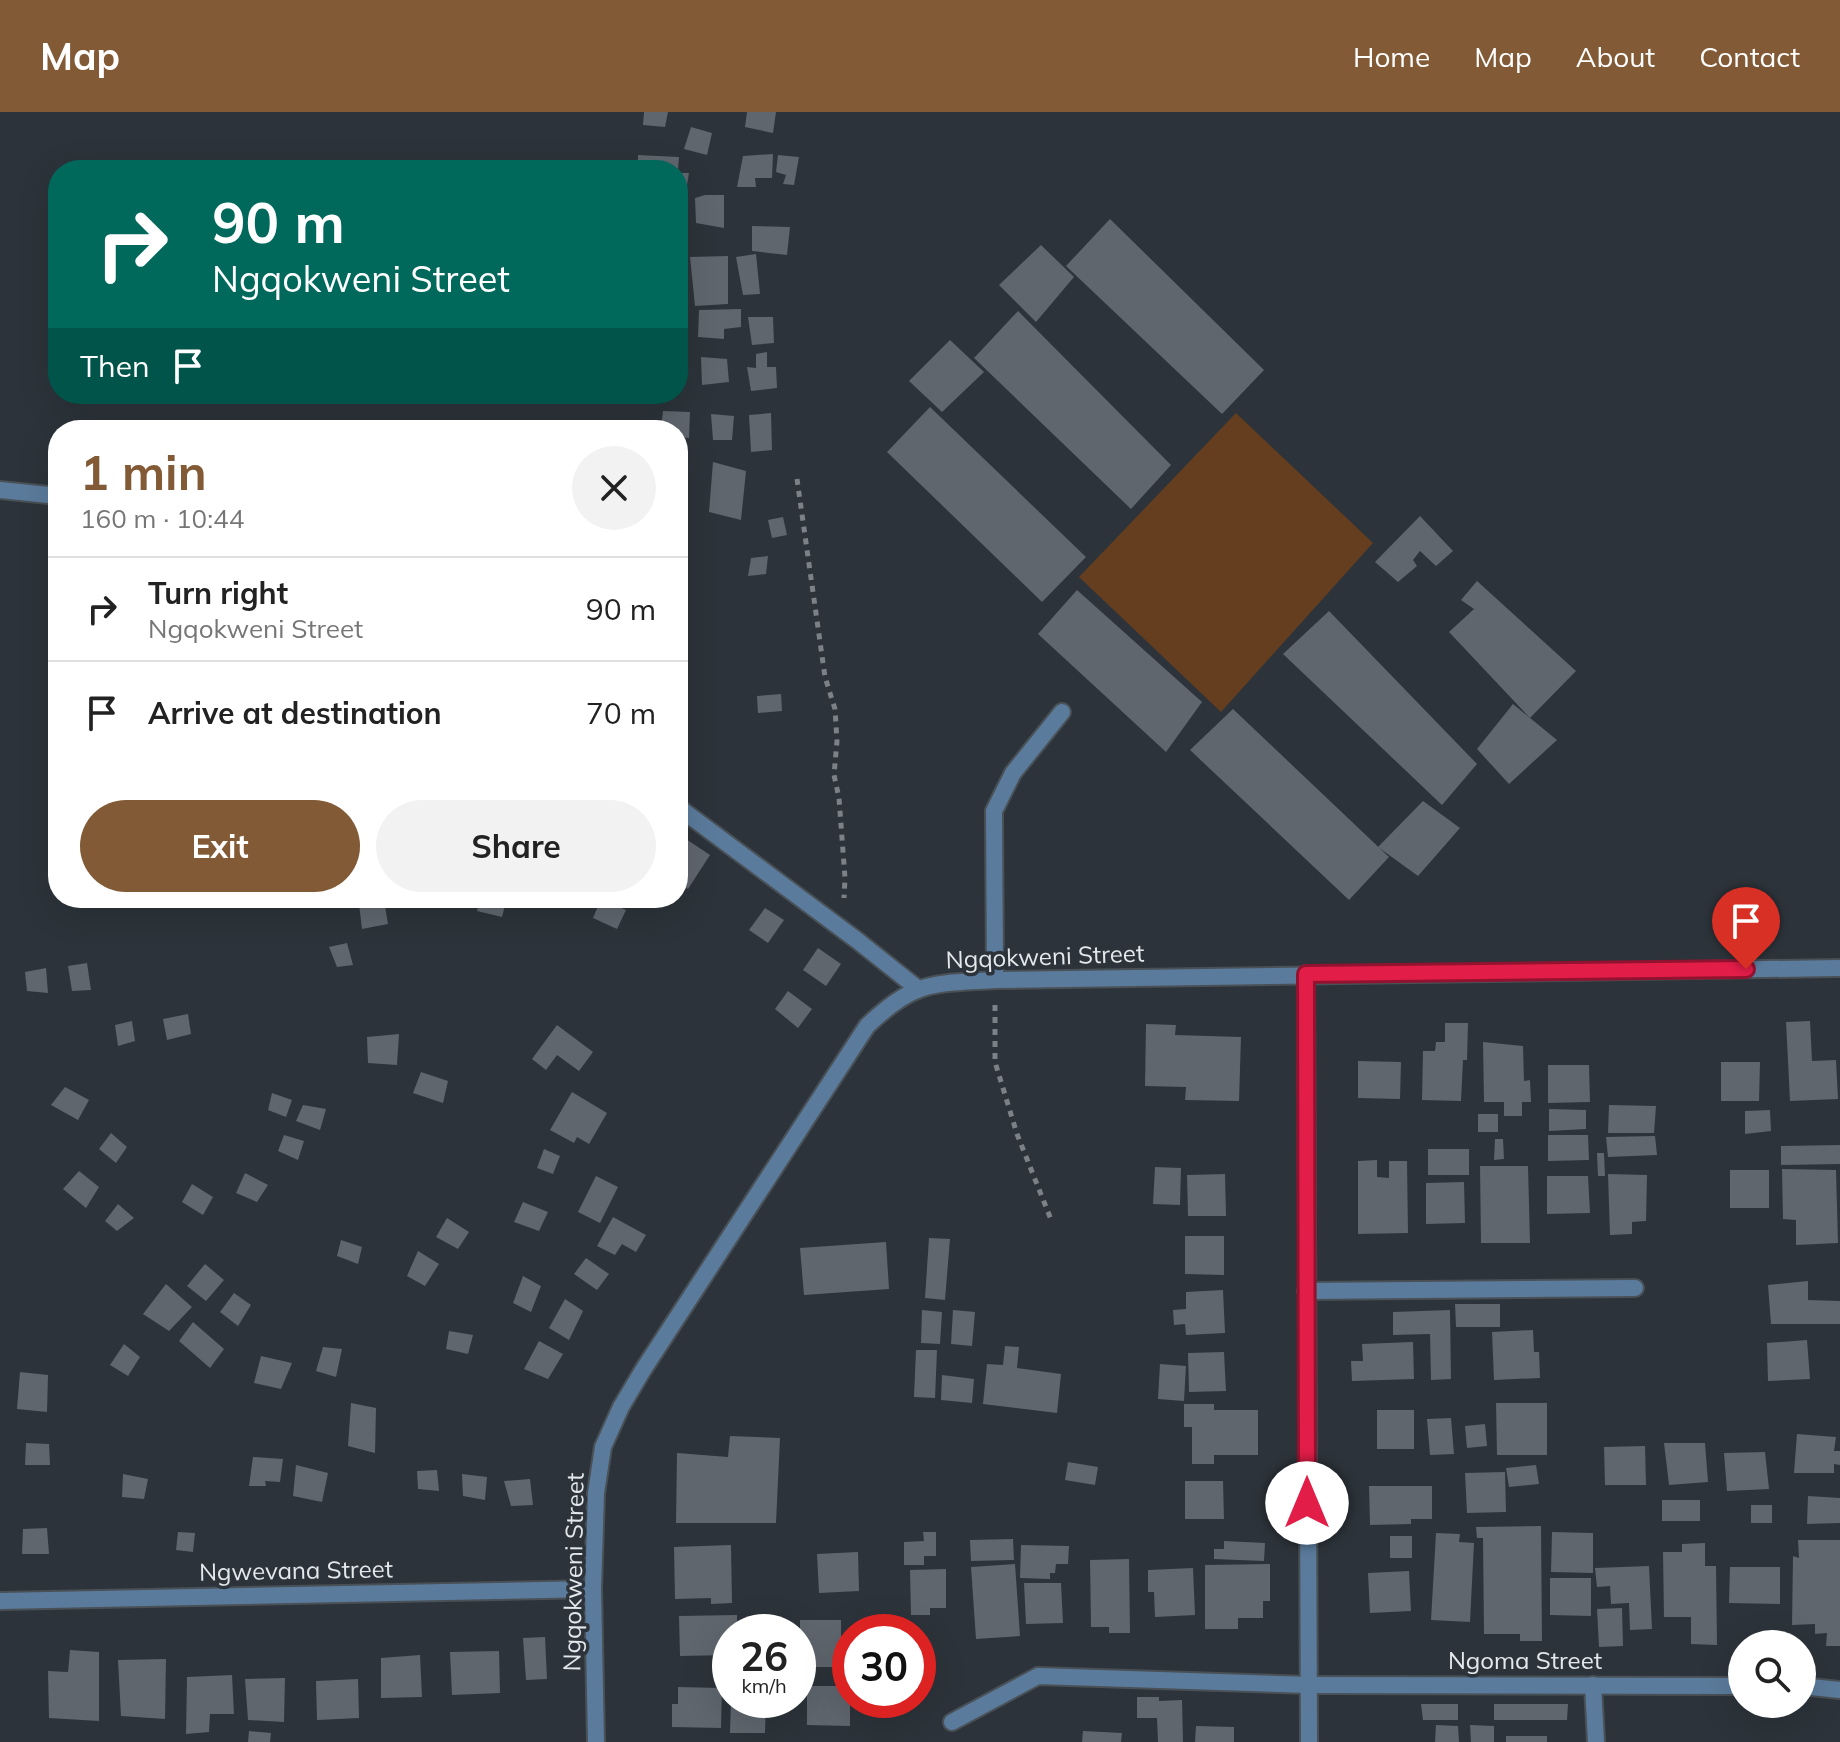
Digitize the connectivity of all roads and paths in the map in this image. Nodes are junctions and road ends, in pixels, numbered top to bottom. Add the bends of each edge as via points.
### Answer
1 (797, 479) dead end
2 (0, 490) edge
3 (48, 495) edge
4 (1062, 712) dead end
5 (688, 814) edge
6 (841, 929) junction
7 (1840, 968) edge
8 (1306, 974) junction
9 (995, 980) junction
10 (917, 988) junction
11 (1052, 1222) dead end
12 (1635, 1288) dead end
13 (1306, 1291) junction
14 (593, 1589) junction
15 (0, 1601) edge
16 (1308, 1685) junction
17 (1593, 1685) junction
18 (1728, 1686) edge
19 (1816, 1687) edge
20 (1840, 1690) edge
21 (952, 1722) dead end
22 (596, 1742) edge
23 (1309, 1742) edge
24 (1596, 1742) edge

1 - 6 path via 825,677 835,709 834,775 845,878
2 - 3 street
4 - 9 street via 1013,773 994,811
5 - 6 street
6 - 10 street
7 - 8 street, Ngqokweni Street
8 - 9 street, Ngqokweni Street
8 - 13 street
9 - 10 street, Ngqokweni Street
9 - 11 path via 995,1062
10 - 14 street, Ngqokweni Street via 890,1003 867,1026 621,1407 600,1462
12 - 13 street
13 - 16 street
14 - 15 street, Ngwevana Street
14 - 22 street, Ngqokweni Street
16 - 17 street, Ngoma Street
16 - 21 street, Ngoma Street via 1038,1676
16 - 23 street
17 - 18 street, Ngoma Street
17 - 24 street
19 - 20 street

